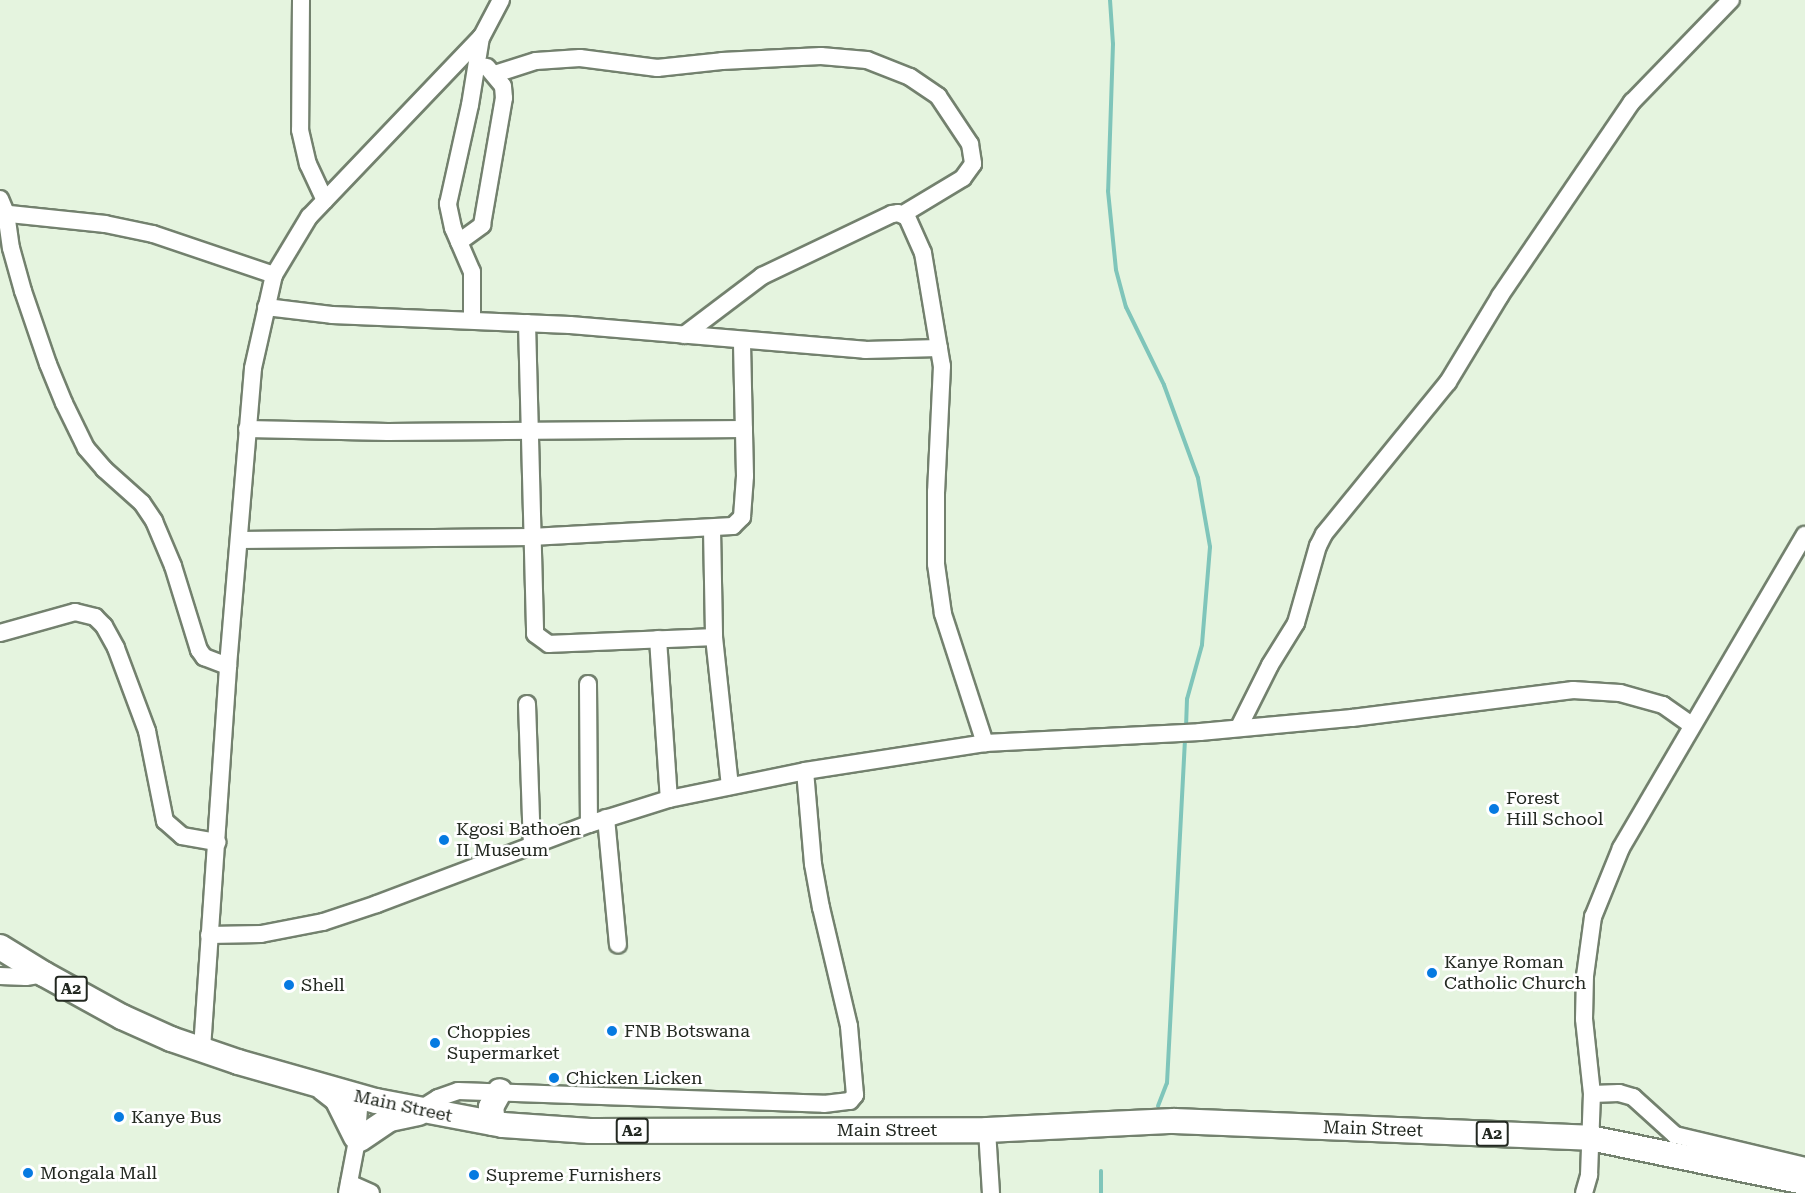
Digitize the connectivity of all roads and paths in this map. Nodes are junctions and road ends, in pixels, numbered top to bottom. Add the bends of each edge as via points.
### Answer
1 (301, 0) edge
2 (501, 0) edge
3 (1731, 0) edge
4 (482, 36) junction
5 (478, 58) junction
6 (495, 74) junction
7 (325, 200) junction
8 (2, 209) edge
9 (903, 214) junction
10 (459, 242) junction
11 (274, 275) junction
12 (266, 308) junction
13 (472, 320) junction
14 (527, 322) junction
15 (684, 335) junction
16 (742, 340) junction
17 (939, 348) junction
18 (248, 429) junction
19 (744, 429) junction
20 (529, 431) junction
21 (712, 529) junction
22 (1805, 535) edge
23 (531, 537) junction
24 (239, 540) junction
25 (0, 633) edge
26 (714, 637) junction
27 (658, 639) junction
28 (228, 666) junction
29 (588, 684) dead end
30 (527, 704) dead end
31 (1692, 725) junction
32 (1239, 727) junction
33 (985, 743) junction
34 (806, 771) junction
35 (730, 786) junction
36 (669, 799) junction
37 (606, 818) junction
38 (589, 824) junction
39 (217, 842) junction
40 (532, 846) junction
41 (209, 935) junction
42 (618, 944) dead end
43 (0, 946) edge
44 (44, 974) junction
45 (0, 976) edge
46 (202, 1049) junction
47 (322, 1086) junction
48 (500, 1091) junction
49 (1592, 1094) junction
50 (368, 1099) junction
51 (426, 1111) junction
52 (493, 1124) junction
53 (987, 1130) junction
54 (1590, 1138) junction
55 (357, 1141) junction
56 (1805, 1166) edge
57 (1805, 1182) edge
58 (348, 1188) edge
59 (371, 1193) edge
60 (991, 1193) edge
61 (1584, 1193) edge

1 - 7 street via 300,130 308,164
2 - 4 street
3 - 32 street via 1632,102 1500,296 1448,382 1324,534 1296,623
4 - 5 street
4 - 7 street
5 - 6 street
5 - 10 street via 448,204
6 - 9 street via 536,61 580,58 657,68 821,56 867,60 910,77 938,96 970,144 972,164 963,178
6 - 10 street via 503,86 504,98 482,225
7 - 11 street via 309,218
8 - 11 street via 153,234
8 - 28 street via 23,291 48,364 86,448 154,521 174,566 199,650 204,657
9 - 15 street via 892,214 762,276
9 - 17 street via 923,253
10 - 13 street via 472,272
11 - 12 street
12 - 13 street via 332,315
12 - 18 street via 253,368
13 - 14 street
14 - 15 street
14 - 20 street
15 - 16 street
16 - 17 street via 865,350
16 - 19 street
17 - 33 street via 942,376 936,564 943,614
18 - 20 street
18 - 24 street
19 - 20 street
19 - 21 street via 742,517 733,526
20 - 23 street
21 - 23 street
21 - 26 street
22 - 31 street
23 - 24 street
23 - 27 street via 534,628 544,643
24 - 28 street
25 - 39 street via 75,612 95,617 116,648 147,731 165,820 182,836
26 - 27 street
26 - 35 street
27 - 36 street
28 - 39 street
29 - 38 street
30 - 40 street
31 - 32 street via 1663,705 1620,693 1573,690 1352,718
31 - 49 street via 1621,848 1593,917 1587,948 1584,1019
32 - 33 street
33 - 34 street
34 - 35 street
34 - 48 street via 817,886 849,1026 855,1095 842,1104 813,1104
35 - 36 street
36 - 37 street
37 - 38 street
37 - 42 street
38 - 40 street
39 - 41 street
40 - 41 street via 323,922 261,934
41 - 46 street
43 - 44 highway, Main Street / A2
44 - 45 street
44 - 46 highway, Main Street / A2 via 122,1017
46 - 47 highway, Main Street / A2
47 - 50 highway, Main Street / A2
47 - 55 highway via 337,1099
48 - 51 street via 458,1091 438,1098
48 - 52 highway via 491,1107
49 - 54 street
49 - 56 street via 1633,1097 1675,1135
50 - 51 highway, Main Street / A2
50 - 55 street via 370,1120
51 - 52 highway, Main Street / A2
51 - 55 highway via 396,1117
52 - 53 highway, Main Street / A2 via 590,1131
53 - 54 highway, Main Street / A2 via 1174,1121
53 - 60 street
54 - 57 highway, Main Street / A2
54 - 61 street via 1589,1175
55 - 58 street
58 - 59 street

